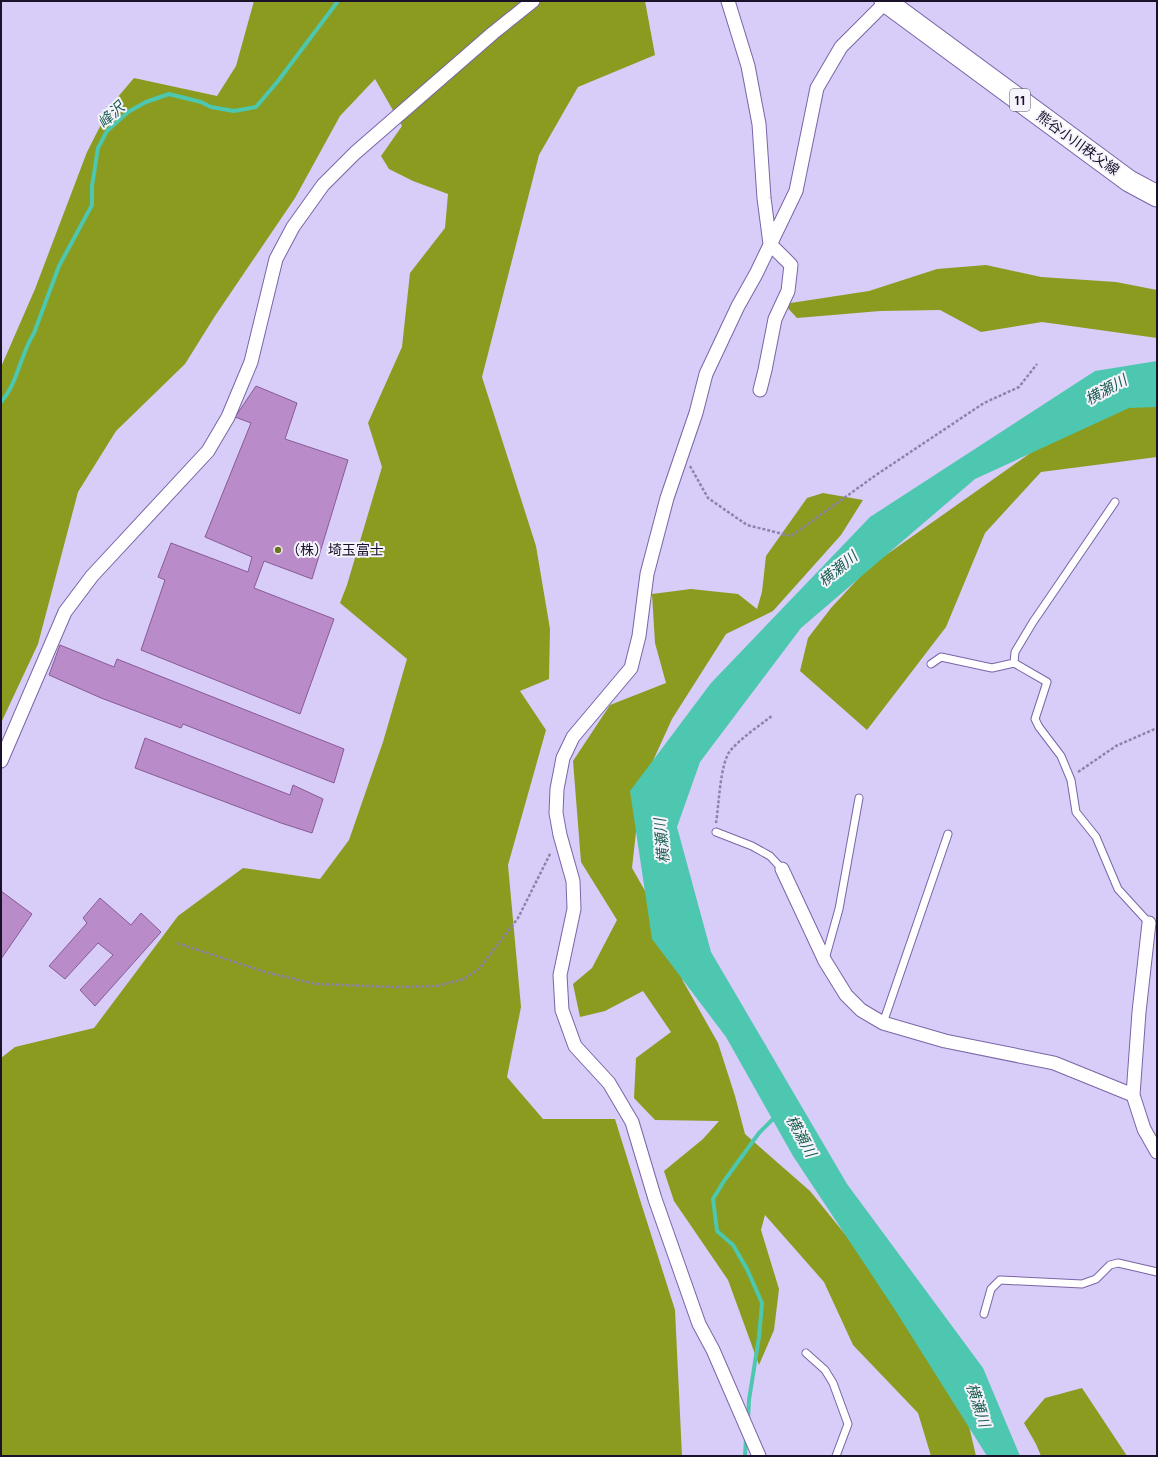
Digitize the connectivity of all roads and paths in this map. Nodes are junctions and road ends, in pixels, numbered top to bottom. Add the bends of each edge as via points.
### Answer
1 (533, 1) edge
2 (728, 1) edge
3 (886, 1) edge
4 (1157, 196) edge
5 (770, 244) junction
6 (1037, 364) dead end
7 (760, 390) dead end
8 (683, 454) junction
9 (1115, 502) dead end
10 (1014, 663) junction
11 (931, 664) dead end
12 (773, 715) dead end
13 (1156, 729) edge
14 (1, 761) edge
15 (1071, 780) junction
16 (859, 798) dead end
17 (716, 832) joint
18 (948, 834) dead end
19 (560, 835) junction
20 (782, 869) joint
21 (1153, 926) edge
22 (177, 943) dead end
23 (825, 961) junction
24 (883, 1022) junction
25 (1133, 1095) junction
26 (1157, 1152) edge
27 (1157, 1272) edge
28 (984, 1314) dead end
29 (806, 1353) dead end
30 (759, 1456) edge
31 (836, 1456) edge

1 - 14 street via 355,153 323,185 292,227 276,259 251,362 228,417 208,451 92,576 65,612
2 - 5 street via 748,66 759,124
3 - 4 main road, 熊谷小川秩父線 / 11 via 1129,181
3 - 5 street via 841,48 816,88 796,191
5 - 7 street via 791,265 788,291 775,319
5 - 8 street via 706,374
6 - 8 path via 1020,387 984,403 791,536 747,525 708,498
8 - 19 street via 667,498 647,574 639,636 631,668 573,737 563,758 557,789 556,813
9 - 10 lane via 1033,622 1016,652
10 - 11 lane via 992,668 941,657
10 - 15 lane via 1047,682 1035,719 1061,756
12 - 17 path via 730,752 723,770
13 - 15 path via 1116,746 1078,772
15 - 21 lane via 1076,812 1096,837 1118,889
16 - 23 lane via 839,909
17 - 20 lane via 770,856
18 - 24 lane
19 - 22 path via 518,918 479,969 464,979 437,986 316,984 265,972
19 - 30 street via 573,881 574,909 560,975 562,1010 575,1046 609,1083 632,1122 655,1198 699,1324
20 - 23 street
21 - 25 street via 1139,1012
23 - 24 street via 846,995 860,1010
24 - 25 street via 945,1041 1054,1063
25 - 26 street via 1144,1129
27 - 28 lane via 1118,1263 1110,1265 1096,1279 1082,1284 1000,1280 991,1289
29 - 31 lane via 825,1370 833,1383 848,1424

